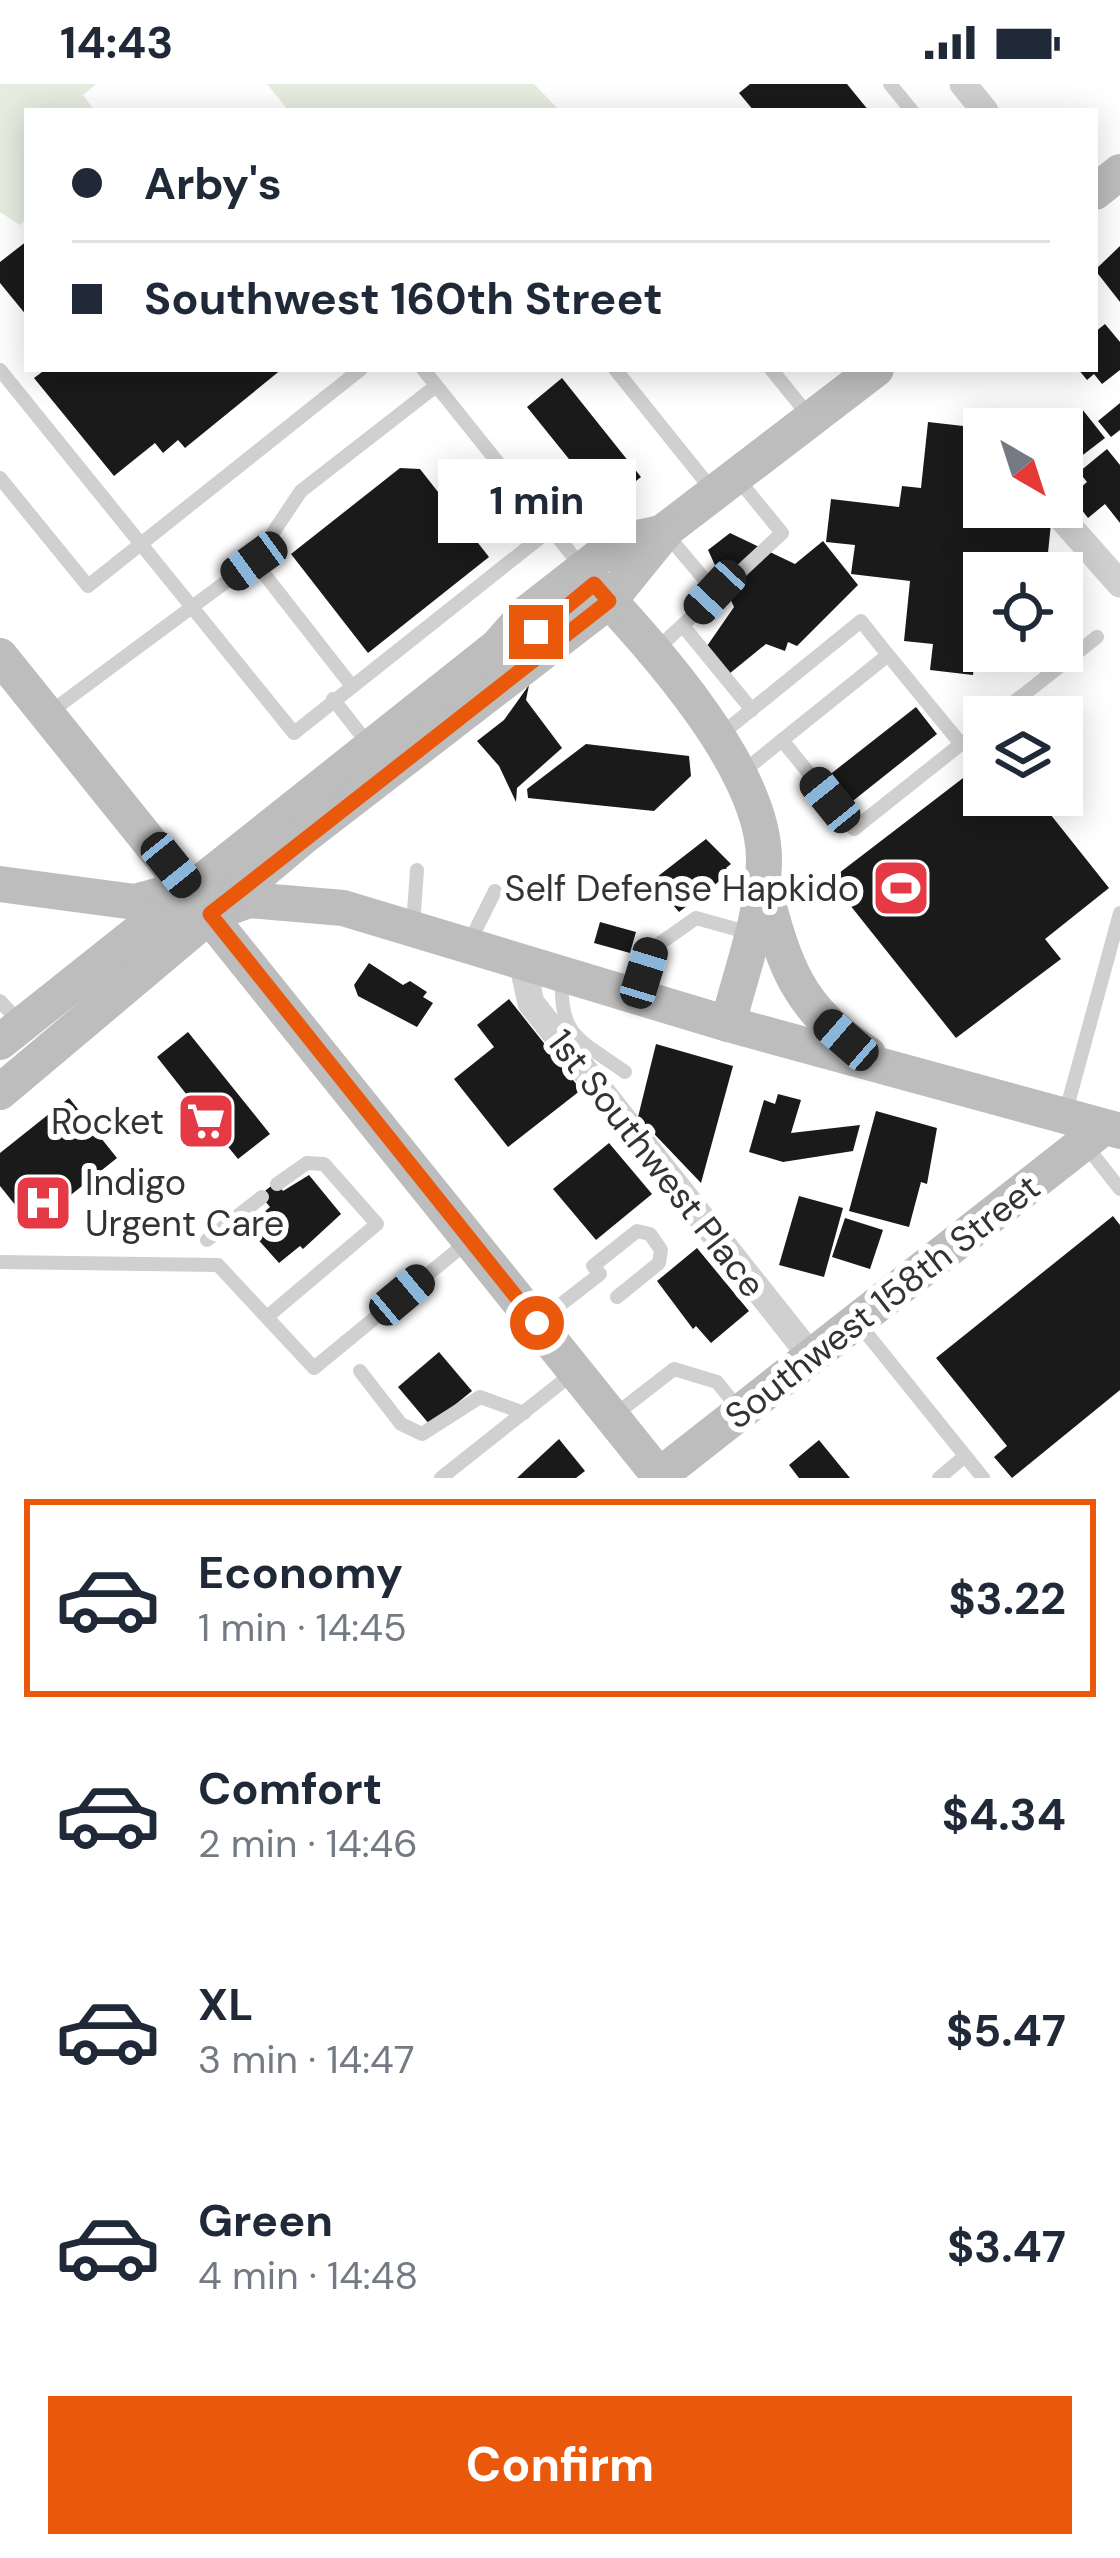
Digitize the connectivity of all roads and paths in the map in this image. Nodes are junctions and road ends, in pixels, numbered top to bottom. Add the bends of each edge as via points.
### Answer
1 (890, 84) edge
2 (963, 84) edge
3 (910, 108) edge
4 (983, 108) edge
5 (0, 370) edge
6 (357, 372) edge
7 (425, 372) edge
8 (618, 372) edge
9 (773, 372) edge
10 (872, 372) edge
11 (436, 386) junction
12 (812, 420) junction
13 (0, 478) edge
14 (726, 487) junction
15 (1071, 528) edge
16 (551, 529) junction
17 (665, 532) junction
18 (141, 544) junction
19 (254, 561) junction
20 (1120, 584) edge
21 (595, 585) junction
22 (715, 592) junction
23 (192, 606) junction
24 (683, 626) junction
25 (1097, 637) dead end
26 (653, 652) junction
27 (888, 655) junction
28 (0, 656) edge
29 (351, 686) junction
30 (1022, 696) edge
31 (334, 700) junction
32 (752, 710) junction
33 (47, 714) junction
34 (716, 739) junction
35 (782, 740) junction
36 (961, 744) joint
37 (369, 745) junction
38 (740, 774) junction
39 (303, 837) junction
40 (417, 870) dead end
41 (0, 884) edge
42 (763, 884) junction
43 (495, 891) dead end
44 (52, 893) junction
45 (200, 901) junction
46 (343, 908) junction
47 (1120, 913) edge
48 (413, 929) junction
49 (750, 933) junction
50 (467, 946) junction
51 (104, 955) junction
52 (522, 962) junction
53 (562, 974) junction
54 (637, 997) junction
55 (7, 1022) edge
56 (728, 1024) junction
57 (891, 1069) junction
58 (625, 1072) dead end
59 (0, 1092) edge
60 (1093, 1129) edge
61 (278, 1184) dead end
62 (1120, 1189) edge
63 (262, 1197) dead end
64 (470, 1239) junction
65 (207, 1240) dead end
66 (0, 1262) edge
67 (617, 1297) dead end
68 (266, 1317) junction
69 (856, 1320) junction
70 (537, 1323) junction
71 (811, 1356) junction
72 (360, 1371) dead end
73 (576, 1371) junction
74 (741, 1412) junction
75 (524, 1413) junction
76 (612, 1417) junction
77 (965, 1456) junction
78 (660, 1477) edge
79 (441, 1478) edge
80 (939, 1478) edge
81 (983, 1478) edge

1 - 3 lane
2 - 4 street
5 - 18 lane
6 - 18 lane
7 - 11 lane
8 - 14 lane
9 - 12 lane
10 - 12 street
11 - 16 lane
11 - 19 lane via 302,490
12 - 14 street
13 - 18 lane via 88,586
14 - 17 street
14 - 22 lane via 782,533
15 - 20 street
16 - 21 lane
16 - 29 lane
17 - 21 street
17 - 22 lane
18 - 23 lane
19 - 23 lane
19 - 29 lane
21 - 26 street
21 - 37 street via 527,613 498,646
21 - 39 street
22 - 24 lane
23 - 31 lane via 294,733
23 - 33 lane
24 - 26 lane
24 - 32 lane
25 - 30 lane
26 - 34 street
27 - 32 lane via 861,621
27 - 35 lane
27 - 36 lane
28 - 33 street
29 - 31 lane
31 - 37 lane
32 - 34 lane
33 - 45 street
34 - 38 street
35 - 36 lane via 854,829
35 - 38 lane
37 - 45 street
38 - 42 street via 762,829
39 - 45 street
39 - 46 street via 308,878
40 - 48 lane
41 - 44 street
42 - 49 street
42 - 57 street via 785,969 804,1000
43 - 50 lane
44 - 45 street
44 - 51 street via 92,916
45 - 46 street
45 - 51 street
45 - 59 street
45 - 64 street
46 - 48 street
47 - 60 lane
48 - 50 street
49 - 54 lane via 696,918 652,949
49 - 56 street
50 - 52 street
51 - 55 street
52 - 53 street
52 - 71 street, 1st Southwest Place via 531,1003
53 - 54 street
53 - 58 lane via 567,1031
54 - 56 street
56 - 57 street
57 - 60 street
60 - 62 lane
60 - 69 street, Southwest 158th Street
61 - 68 lane via 307,1163 324,1164 377,1224
63 - 65 lane
64 - 68 lane via 314,1368
64 - 70 street
66 - 68 lane via 218,1265
67 - 70 lane via 658,1263 656,1238 638,1232
69 - 71 street, Southwest 158th Street
69 - 77 lane
70 - 73 street
71 - 74 street, Southwest 158th Street
72 - 75 lane via 400,1424 422,1434 480,1397
73 - 75 lane
73 - 76 street
74 - 76 lane via 717,1382 674,1369
74 - 78 street, Southwest 158th Street
75 - 79 lane
76 - 78 street
77 - 80 lane
77 - 81 lane

